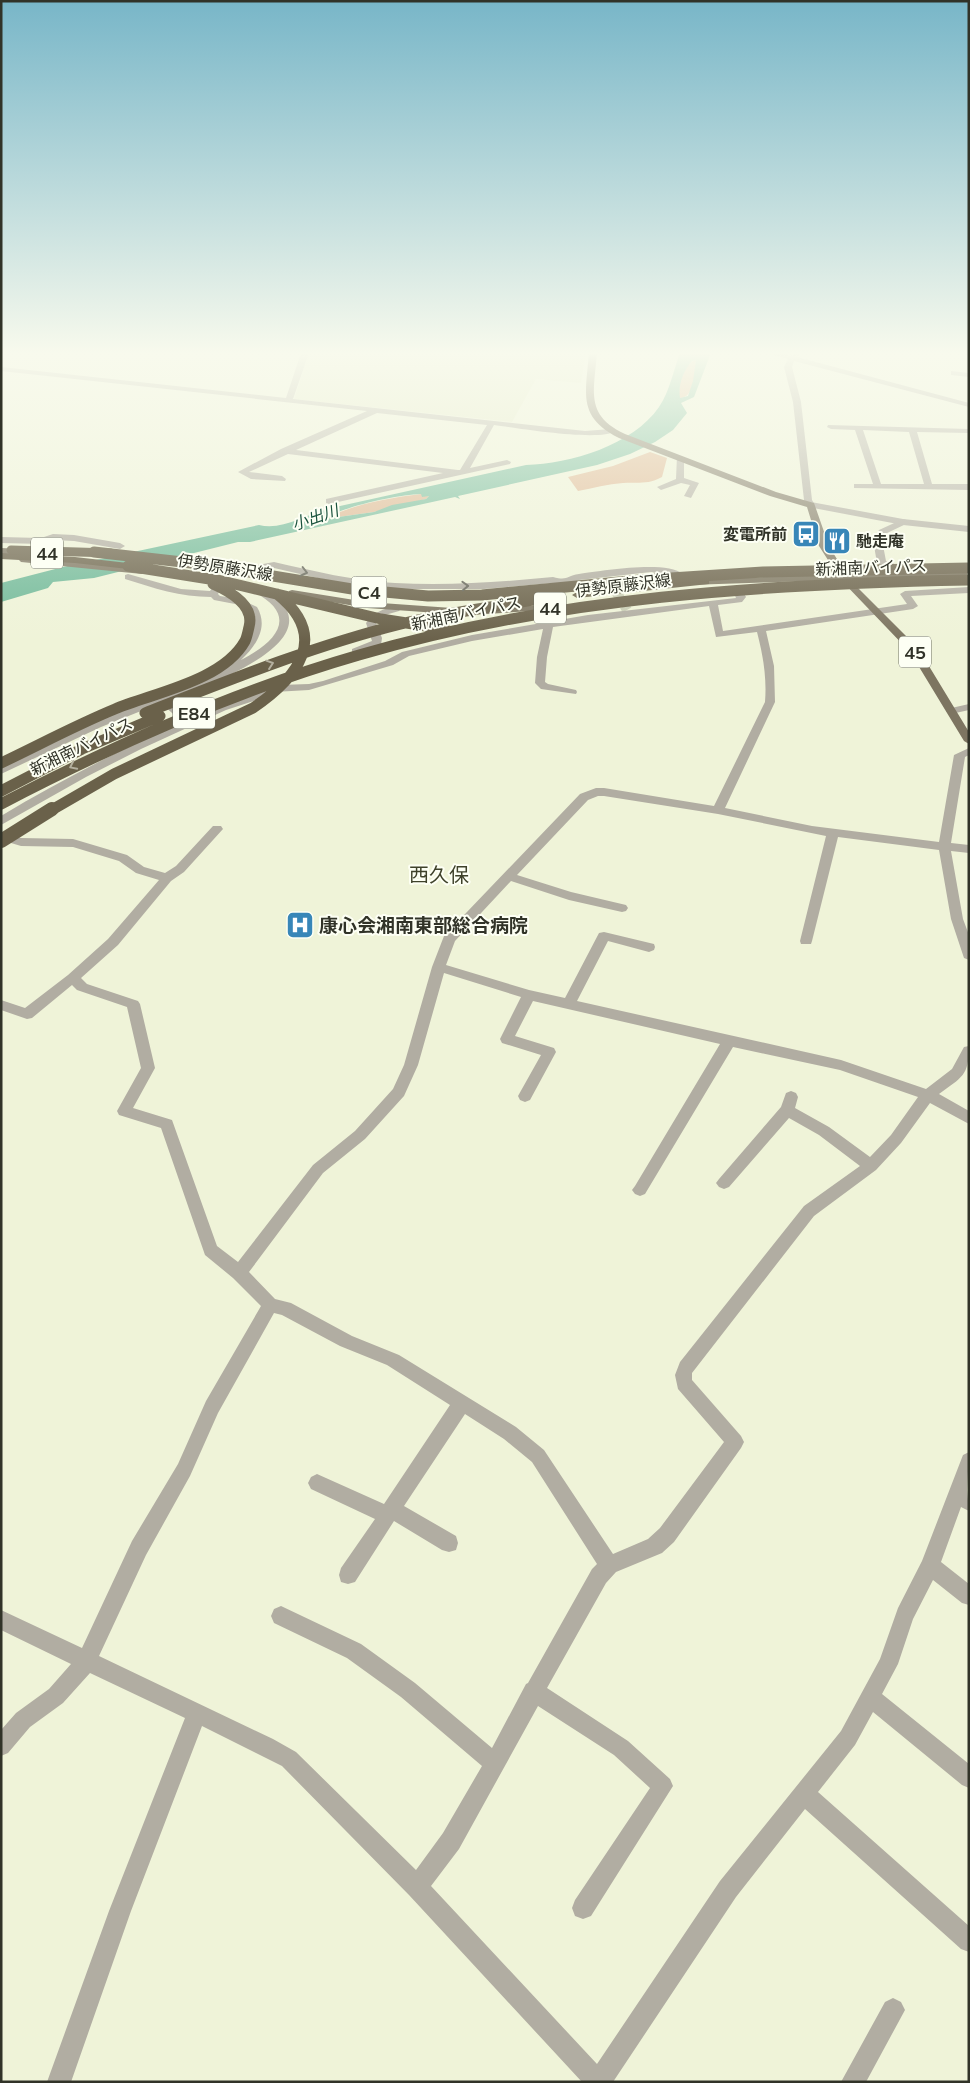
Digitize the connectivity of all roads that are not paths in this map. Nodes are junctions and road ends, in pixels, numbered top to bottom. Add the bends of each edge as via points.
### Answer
1 (300, 447) edge
2 (477, 447) edge
3 (651, 447) edge
4 (802, 447) edge
5 (865, 447) edge
6 (917, 447) edge
7 (273, 450) dead end
8 (289, 452) junction
9 (680, 458) junction
10 (507, 462) dead end
11 (461, 473) junction
12 (282, 480) dead end
13 (680, 480) junction
14 (857, 486) dead end
15 (661, 487) dead end
16 (878, 487) junction
17 (929, 487) junction
18 (969, 487) edge
19 (686, 492) dead end
20 (329, 501) dead end
21 (811, 505) junction
22 (903, 522) junction
23 (969, 528) edge
24 (1, 540) edge
25 (120, 546) dead end
26 (4, 550) edge
27 (1, 558) edge
28 (969, 564) edge
29 (890, 566) junction
30 (256, 568) dead end
31 (788, 568) dead end
32 (969, 568) edge
33 (130, 571) junction
34 (678, 574) junction
35 (775, 574) junction
36 (969, 574) edge
37 (895, 576) junction
38 (846, 579) junction
39 (609, 580) dead end
40 (969, 580) edge
41 (567, 582) junction
42 (705, 582) junction
43 (356, 583) junction
44 (248, 586) junction
45 (321, 587) junction
46 (738, 588) junction
47 (969, 589) edge
48 (590, 590) junction
49 (615, 601) junction
50 (713, 602) junction
51 (396, 608) junction
52 (875, 610) junction
53 (550, 625) junction
54 (762, 630) junction
55 (394, 641) junction
56 (216, 676) junction
57 (273, 689) junction
58 (572, 692) dead end
59 (162, 699) junction
60 (969, 707) edge
61 (951, 711) junction
62 (189, 723) junction
63 (969, 741) edge
64 (969, 751) edge
65 (1, 763) edge
66 (1, 771) edge
67 (1, 781) edge
68 (1, 791) edge
69 (1, 804) edge
70 (718, 810) junction
71 (1, 821) edge
72 (217, 829) dead end
73 (1, 830) edge
74 (833, 833) junction
75 (1, 836) edge
76 (1, 841) edge
77 (944, 847) junction
78 (969, 849) edge
79 (508, 876) junction
80 (167, 878) junction
81 (622, 908) dead end
82 (806, 941) dead end
83 (649, 946) dead end
84 (969, 955) edge
85 (439, 967) junction
86 (73, 978) junction
87 (529, 995) junction
88 (569, 1003) junction
89 (1, 1005) edge
90 (729, 1041) junction
91 (969, 1051) edge
92 (928, 1095) junction
93 (525, 1096) dead end
94 (969, 1118) edge
95 (870, 1166) junction
96 (724, 1183) dead end
97 (640, 1190) dead end
98 (239, 1273) junction
99 (270, 1305) junction
100 (462, 1403) junction
101 (969, 1461) edge
102 (317, 1483) dead end
103 (962, 1498) edge
104 (389, 1512) junction
105 (449, 1543) dead end
106 (609, 1564) junction
107 (930, 1566) junction
108 (348, 1575) dead end
109 (969, 1596) edge
110 (281, 1616) dead end
111 (1, 1620) edge
112 (86, 1662) junction
113 (533, 1692) junction
114 (871, 1698) junction
115 (197, 1713) junction
116 (1, 1746) edge
117 (494, 1763) junction
118 (969, 1778) edge
119 (804, 1794) junction
120 (417, 1886) junction
121 (583, 1908) dead end
122 (969, 1941) edge
123 (893, 2010) dead end
124 (59, 2082) edge
125 (598, 2082) edge
126 (853, 2082) edge

1 - 8 street
2 - 11 street
3 - 9 main road
4 - 21 street
5 - 16 street
6 - 17 street
7 - 8 street
8 - 11 street
8 - 12 street via 242,472
9 - 13 street
9 - 21 main road
10 - 11 street
11 - 20 street
13 - 15 street
13 - 19 street via 694,483
14 - 16 street
16 - 17 street
17 - 18 street
21 - 22 street
21 - 38 main road, 45 via 824,546
22 - 23 street
22 - 29 street via 880,532 878,536 882,563
24 - 25 street via 74,538
26 - 32 highway, C4, bridge via 144,556 345,589 429,596 484,595 739,573
26 - 45 main road, 伊勢原藤沢線 / 44, bridge via 176,563
26 - 76 highway, bridge via 151,561 211,570 247,580 276,593 292,608 303,626 305,645 294,672 263,701 235,718 106,778
27 - 33 main road, 44
27 - 33 highway, C4 via 75,560
28 - 29 street
29 - 37 street
30 -> 43 street via 274,565
31 - 35 street
33 - 44 main road, 伊勢原藤沢線 / 44
33 - 47 highway, C4, bridge via 177,573 251,587 381,620 465,630 507,629 744,598
33 - 56 street via 183,593 214,592 217,598 237,601 254,610 259,620 253,637 240,657
33 - 65 highway, C4, bridge via 201,580 235,596 246,608 250,622 242,646 208,673 117,708
34 - 35 street
34 - 39 street
34 - 41 street via 651,570 577,577
35 - 38 main road, 伊勢原藤沢線 / 44
35 - 42 main road, 伊勢原藤沢線 / 44
36 - 37 main road, 伊勢原藤沢線 / 44
36 - 55 highway, 新湘南バイパス, bridge via 792,578 660,589 500,612
37 - 38 main road, 伊勢原藤沢線 / 44
38 - 40 main road, 伊勢原藤沢線 / 44
38 - 46 main road, 伊勢原藤沢線 / 44
38 - 52 main road, 45
40 - 55 highway, 新湘南バイパス, bridge via 826,584 655,598 522,617
43 -> 41 street via 431,587
41 - 48 street
42 - 48 main road, 伊勢原藤沢線 / 44
67 -> 42 highway, bridge via 100,730 235,677 384,628 529,601
43 - 45 street
44 - 51 main road, 伊勢原藤沢線 / 44
44 - 56 street via 276,601 283,609 284,627 280,636 264,651
45 - 48 main road, 伊勢原藤沢線 / 44 via 432,598 487,598
46 - 49 main road, 伊勢原藤沢線 / 44
46 - 50 street via 741,599
47 - 52 street via 909,593 905,596 913,606
49 - 51 main road, 伊勢原藤沢線 / 44 via 494,611
49 - 73 highway, bridge via 454,636 300,683 229,711 104,770
50 - 53 street via 627,611
50 - 54 street via 719,635
51 - 57 street via 376,615 371,623 377,643 286,674
52 - 54 street
52 - 61 main road, 45 via 914,650
53 - 57 street via 472,638 406,654 389,663 326,683
53 - 58 street via 540,683
54 - 70 street via 769,656 770,702
55 - 68 highway, 新湘南バイパス / E84, bridge via 288,668 197,701 104,739
55 -> 69 highway, 新湘南バイパス / E84, bridge via 269,684 108,749
56 - 59 street
57 - 62 street
59 - 62 street
59 - 66 street
60 - 61 street
61 - 63 main road, 45
62 - 71 street via 73,779
64 - 77 street via 960,755
70 - 74 street
70 - 79 street via 596,792 577,802
72 - 80 street via 180,869
74 - 77 street
74 - 82 street
75 - 80 street via 21,842 73,843 122,858 140,870
77 - 78 street
77 - 84 street via 957,919
79 - 81 street via 569,896
79 - 85 street via 449,939
80 - 86 street via 114,942
83 - 88 street via 604,936
85 - 87 street
85 - 98 street via 400,1092 360,1134 318,1169
86 - 89 street via 27,1014
86 - 98 street via 82,988 133,1004 148,1068 124,1111 167,1124 211,1250
87 - 88 street
87 - 93 street via 507,1039 549,1052
88 - 90 street
90 - 92 street via 841,1065
90 - 97 street
91 - 92 street via 957,1072
92 - 94 street
92 - 95 street via 896,1139
95 - 96 street via 789,1104
95 - 106 street via 809,1212 686,1368 684,1383 735,1442 655,1546
98 - 99 street
99 - 100 street via 285,1308 346,1342 393,1360
99 - 112 street via 212,1407 184,1470 139,1548
100 - 104 street
100 - 106 street via 510,1433 538,1456
101 - 103 street
102 - 104 street
103 - 107 street
104 - 105 street
104 - 108 street
106 - 113 street
107 - 109 street
107 - 114 street via 905,1615 888,1664
110 - 117 street via 354,1651 408,1690
111 - 112 street
112 - 115 street
112 - 116 street via 56,1696 23,1720
113 - 117 street
113 - 121 street via 621,1748 663,1786
114 - 118 street
114 - 119 street via 848,1738
115 - 120 street via 289,1759
115 - 124 street
117 - 120 street via 451,1841
119 - 122 street
119 - 125 street via 728,1889
120 - 125 street
123 - 126 street

